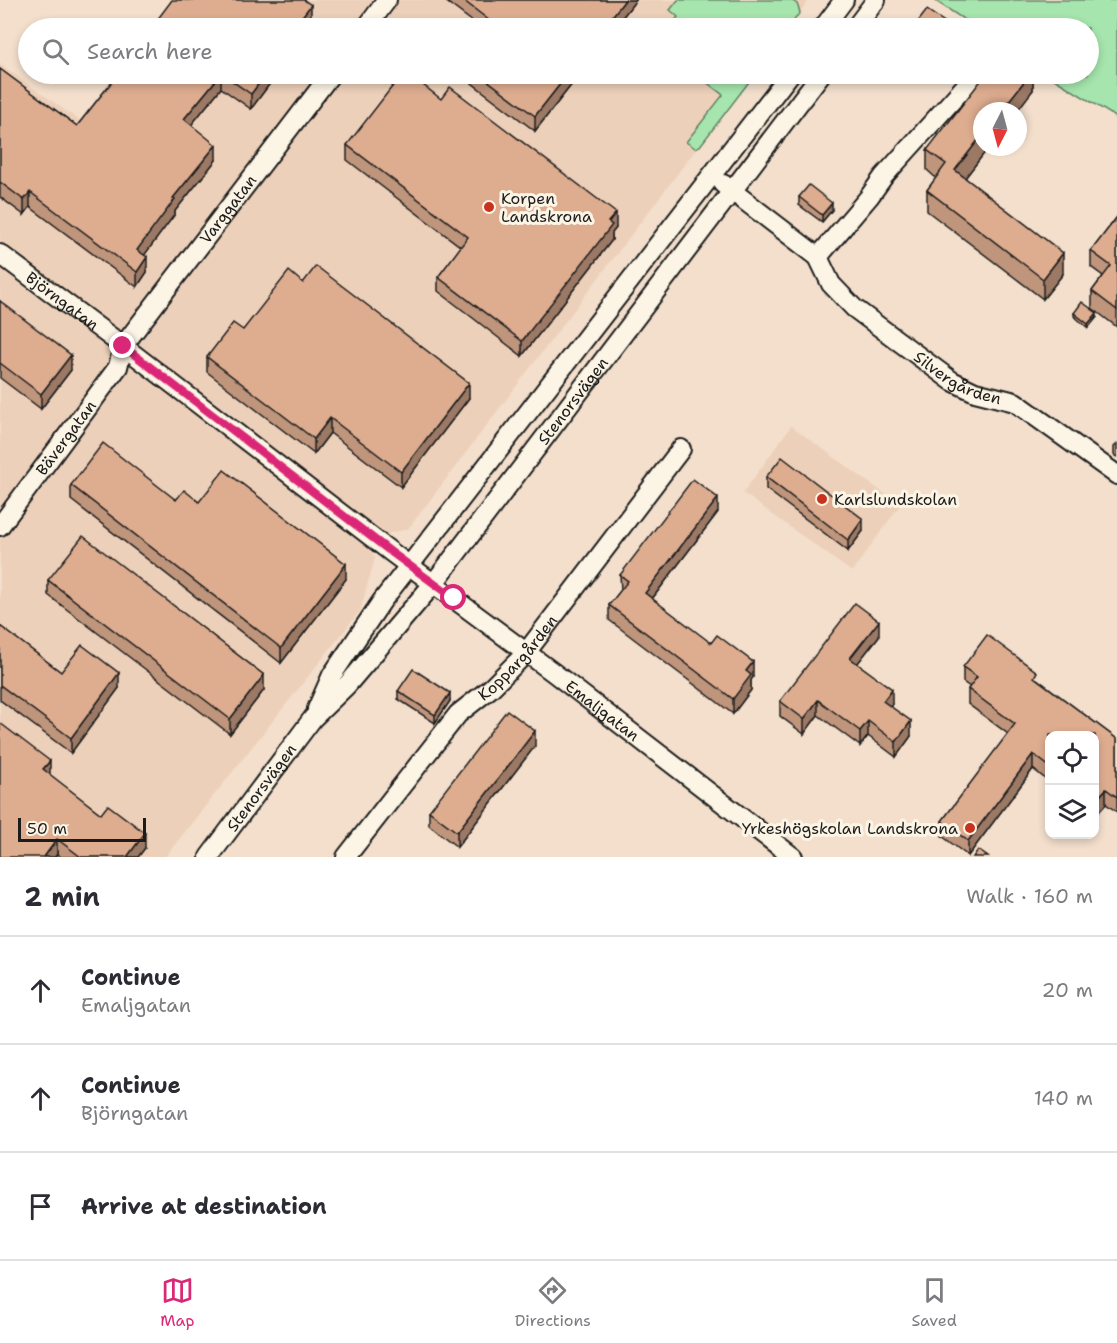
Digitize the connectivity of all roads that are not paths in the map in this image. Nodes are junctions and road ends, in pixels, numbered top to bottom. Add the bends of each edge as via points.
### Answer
1 (387, 0) edge
2 (844, 0) edge
3 (876, 0) edge
4 (374, 18) edge
5 (831, 18) edge
6 (862, 18) edge
7 (323, 84) edge
8 (782, 84) edge
9 (813, 84) edge
10 (967, 84) edge
11 (711, 176) junction
12 (732, 191) junction
13 (0, 254) edge
14 (818, 257) junction
15 (123, 346) junction
16 (681, 449) dead end
17 (1117, 475) edge
18 (0, 526) edge
19 (410, 565) junction
20 (434, 583) junction
21 (525, 654) junction
22 (313, 718) junction
23 (209, 857) edge
24 (346, 857) edge
25 (793, 857) edge

1 - 4 street
2 - 5 street
3 - 6 street
7 - 15 street, Varggatan
8 - 11 street, Stenorsvägen
9 - 12 street, Stenorsvägen
10 - 14 street
11 - 12 street, Silvergården
11 - 19 street, Stenorsvägen
12 - 14 street, Silvergården
12 - 20 street, Stenorsvägen
13 - 15 street, Björngatan
14 - 17 street, Silvergården via 831,284 854,308 952,381 975,392 1015,402
15 - 18 street, Bävergatan via 118,367
15 - 19 street, Björngatan
16 - 21 street, Koppargården
19 - 20 street, Emaljgatan
19 - 22 street, Stenorsvägen via 332,675
20 - 21 street, Emaljgatan
20 - 22 street, Stenorsvägen via 347,685
21 - 24 street, Koppargården via 458,714
21 - 25 street, Emaljgatan
22 - 23 street, Stenorsvägen

